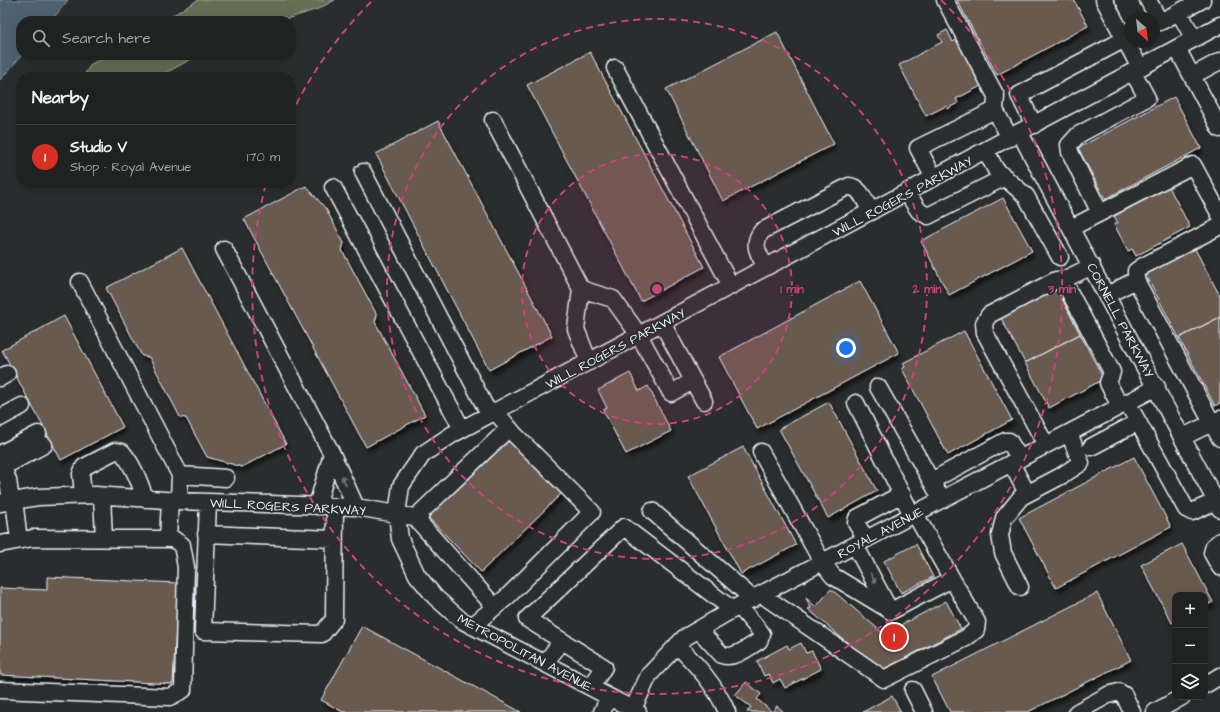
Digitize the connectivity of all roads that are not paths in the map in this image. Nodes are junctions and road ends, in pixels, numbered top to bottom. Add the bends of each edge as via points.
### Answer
1 (945, 0) edge
2 (1104, 0) edge
3 (1148, 0) edge
4 (1202, 0) edge
5 (1179, 12) junction
6 (1220, 25) edge
7 (1124, 37) edge
8 (1194, 39) junction
9 (1124, 40) edge
10 (1128, 48) edge
11 (1177, 48) junction
12 (1220, 61) edge
13 (615, 68) dead end
14 (1137, 70) junction
15 (1192, 76) junction
16 (995, 110) junction
17 (493, 120) dead end
18 (1034, 125) junction
19 (1220, 129) edge
20 (1015, 136) junction
21 (986, 151) junction
22 (363, 172) dead end
23 (1005, 176) junction
24 (934, 178) junction
25 (333, 187) dead end
26 (907, 193) junction
27 (870, 212) junction
28 (1100, 213) junction
29 (1220, 215) edge
30 (1220, 226) edge
31 (1071, 228) junction
32 (224, 249) dead end
33 (1060, 257) dead end
34 (1092, 266) junction
35 (766, 267) junction
36 (1064, 280) junction
37 (1136, 280) junction
38 (80, 282) dead end
39 (731, 286) junction
40 (581, 289) junction
41 (1107, 295) junction
42 (662, 323) junction
43 (639, 335) junction
44 (589, 362) junction
45 (693, 381) junction
46 (878, 387) dead end
47 (1156, 387) junction
48 (704, 401) dead end
49 (856, 402) dead end
50 (1124, 404) junction
51 (22, 406) dead end
52 (492, 413) junction
53 (0, 418) edge
54 (1216, 421) edge
55 (1138, 422) junction
56 (509, 428) junction
57 (462, 429) junction
58 (1069, 433) junction
59 (1183, 437) junction
60 (1220, 438) edge
61 (41, 439) dead end
62 (1046, 445) junction
63 (1091, 447) dead end
64 (762, 452) dead end
65 (332, 454) junction
66 (1, 461) edge
67 (1015, 461) junction
68 (180, 475) junction
69 (226, 478) dead end
70 (931, 481) junction
71 (902, 494) junction
72 (1026, 494) junction
73 (83, 495) junction
74 (102, 496) junction
75 (145, 498) junction
76 (942, 500) junction
77 (9, 501) edge
78 (175, 501) junction
79 (208, 502) junction
80 (1218, 505) edge
81 (317, 506) junction
82 (335, 507) junction
83 (356, 507) junction
84 (652, 511) dead end
85 (397, 514) junction
86 (913, 514) junction
87 (420, 518) junction
88 (206, 534) junction
89 (104, 538) junction
90 (168, 539) junction
91 (334, 539) junction
92 (19, 540) junction
93 (1220, 541) edge
94 (860, 542) junction
95 (0, 544) edge
96 (822, 562) junction
97 (1220, 567) edge
98 (952, 579) junction
99 (1020, 587) dead end
100 (746, 602) junction
101 (495, 607) junction
102 (891, 611) junction
103 (472, 626) junction
104 (699, 630) junction
105 (562, 641) junction
106 (677, 645) junction
107 (545, 664) junction
108 (1220, 676) edge
109 (1208, 683) edge
110 (591, 687) junction
111 (0, 690) edge
112 (913, 690) dead end
113 (609, 697) junction
114 (1180, 703) edge
115 (636, 710) edge
116 (602, 712) edge
117 (727, 712) edge
118 (924, 712) edge
119 (1077, 712) edge
120 (1132, 712) edge
121 (1155, 712) edge

1 - 16 street via 996,96
2 - 7 street
3 - 5 street via 1160,22
4 - 5 street
5 - 8 street
6 - 8 street, WILL ROGERS PARKWAY
8 - 11 street, WILL ROGERS PARKWAY
9 - 18 street via 1019,95
10 - 14 street
11 - 14 street, WILL ROGERS PARKWAY
11 - 15 street
12 - 15 street
13 - 39 street
14 - 18 street, WILL ROGERS PARKWAY
14 - 28 street via 1147,98 1078,135 1069,145
15 - 19 street
16 - 20 street, CORNELL PARKWAY
16 - 24 street via 918,148
17 - 40 street
18 - 20 street, WILL ROGERS PARKWAY
20 - 21 street, WILL ROGERS PARKWAY
20 - 31 street, CORNELL PARKWAY
21 - 23 street via 996,170
21 - 24 street, WILL ROGERS PARKWAY
22 - 52 street
23 - 26 street via 928,216 919,210
23 - 33 street via 1026,196
24 - 26 street, WILL ROGERS PARKWAY
25 - 57 street
26 - 27 street, WILL ROGERS PARKWAY
27 - 35 street, WILL ROGERS PARKWAY
27 - 35 street via 855,186 849,186 762,231 755,242
28 - 29 street via 1193,165
28 - 31 street
30 - 37 street via 1143,266 1136,272
31 - 34 street, CORNELL PARKWAY
32 - 65 street
34 - 36 street
34 - 41 street, CORNELL PARKWAY
35 - 39 street, WILL ROGERS PARKWAY
36 - 50 street via 1112,372 1108,383
36 - 62 street via 1056,280 989,315 984,323 985,333
37 - 41 street
37 - 54 street
38 - 68 street
39 - 42 street, WILL ROGERS PARKWAY
40 - 43 street via 613,300
40 - 44 street via 576,329
41 - 47 street, CORNELL PARKWAY
42 - 43 street, WILL ROGERS PARKWAY
42 - 45 street
43 - 44 street, WILL ROGERS PARKWAY
43 - 45 street via 671,392
44 - 52 street, WILL ROGERS PARKWAY
45 - 48 street
46 - 70 street
47 - 50 street, ROYAL AVENUE
47 - 59 street, CORNELL PARKWAY
49 - 71 street
50 - 55 street
50 - 58 street, ROYAL AVENUE
51 - 53 street
52 - 56 street
52 - 57 street, WILL ROGERS PARKWAY
54 - 59 street
54 - 60 street
55 - 63 street
55 - 80 street via 1186,509 1192,512
56 - 87 street via 421,512
56 - 101 street via 592,512
57 - 85 street, WILL ROGERS PARKWAY via 423,454 402,486
58 - 62 street, ROYAL AVENUE
58 - 72 street via 1082,463
59 - 80 street, CORNELL PARKWAY
61 - 66 street
62 - 67 street, ROYAL AVENUE
64 - 96 street
65 - 81 street
83 -> 65 street
66 - 77 street
67 - 70 street via 1009,441 1006,441
67 - 72 street
67 - 76 street, ROYAL AVENUE
68 - 69 street
68 - 78 street
70 - 76 street
71 - 86 street
71 - 94 street via 858,518 856,523
72 - 99 street via 1004,518 1000,536 1003,553
73 - 74 street, WILL ROGERS PARKWAY
73 - 75 street via 81,474 84,466 116,451 127,457
73 - 77 street, WILL ROGERS PARKWAY
74 - 75 street, WILL ROGERS PARKWAY
74 - 89 street
75 - 78 street, WILL ROGERS PARKWAY
76 - 86 street, ROYAL AVENUE
77 - 92 street
78 - 79 street, WILL ROGERS PARKWAY
78 - 90 street
79 - 81 street, WILL ROGERS PARKWAY
79 - 88 street
81 - 82 street, WILL ROGERS PARKWAY
82 - 83 street, WILL ROGERS PARKWAY
82 - 91 street
83 - 85 street, WILL ROGERS PARKWAY
84 - 100 street
85 - 87 street
85 - 103 street, METROPOLITAN AVENUE via 400,539 418,575 435,597 461,620
86 - 94 street, ROYAL AVENUE
86 - 98 street
87 - 101 street via 420,522
88 - 91 street
88 - 91 street via 202,630 322,634 334,620
89 - 90 street
89 - 92 street
90 - 111 street via 182,545 186,567 182,690 170,697
92 - 95 street
93 - 97 street via 1214,546 1212,553
94 - 96 street, ROYAL AVENUE
94 -> 102 street
96 - 100 street, ROYAL AVENUE
96 - 102 street via 833,576
98 - 100 street via 977,622 976,630 966,638 884,679
98 - 102 street
100 - 104 street, ROYAL AVENUE
100 - 104 street via 762,634 760,641 733,656 726,656 722,655
100 - 105 street via 624,527 527,620
101 - 103 street
103 - 107 street, METROPOLITAN AVENUE
104 - 106 street, ROYAL AVENUE
105 - 107 street
105 - 110 street via 604,667
106 - 115 street, ROYAL AVENUE via 649,675
106 - 117 street via 703,673 720,696
107 - 110 street, METROPOLITAN AVENUE
108 - 109 street
110 - 113 street, METROPOLITAN AVENUE
112 - 118 street
113 - 115 street, METROPOLITAN AVENUE
113 - 116 street
114 - 121 street
119 - 120 street via 1108,695 1119,692 1124,695

